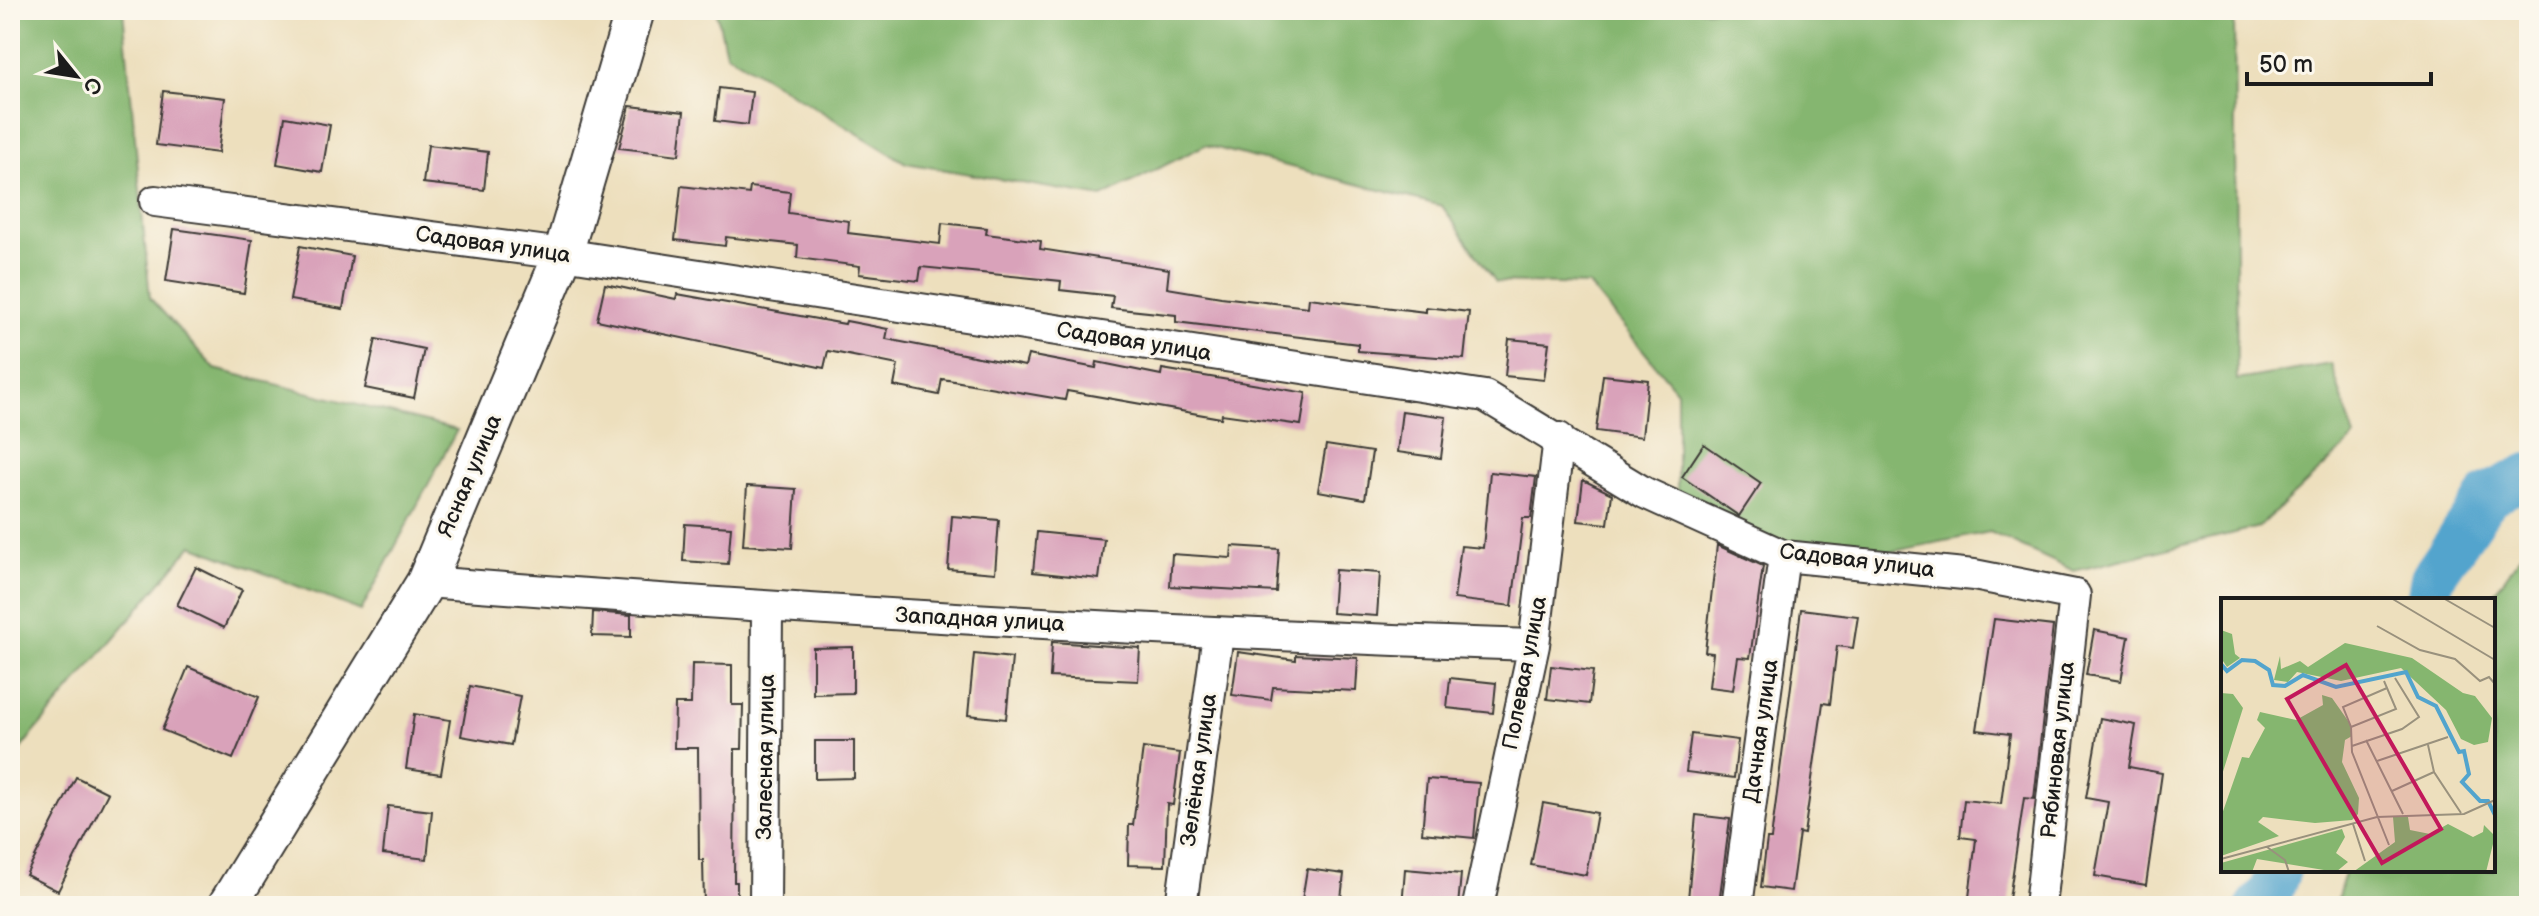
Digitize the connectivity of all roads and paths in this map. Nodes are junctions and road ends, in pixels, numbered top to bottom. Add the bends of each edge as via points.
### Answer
1 (635, 10) edge
2 (155, 201) dead end
3 (563, 254) junction
4 (1559, 438) junction
5 (1784, 556) junction
6 (426, 582) junction
7 (2075, 595) joint
8 (767, 608) junction
9 (1218, 634) junction
10 (1534, 645) junction
11 (227, 906) edge
12 (765, 906) edge
13 (1181, 906) edge
14 (1478, 906) edge
15 (1737, 906) edge
16 (2040, 906) edge

1 - 3 main road, Ясная улица
2 - 3 street, Садовая улица
3 - 4 street, Садовая улица via 1485,396
3 - 6 main road, Ясная улица
4 - 5 street, Садовая улица via 1645,493
4 - 10 street, Полевая улица
5 - 7 street, Садовая улица via 1974,575
5 - 15 street, Дачная улица
6 - 8 street, Западная улица
6 - 11 main road, Ясная улица
7 - 16 street, Рябиновая улица
8 - 9 street, Западная улица
8 - 12 street, Залесная улица
9 - 10 street, Западная улица
9 - 13 street, Зелёная улица
10 - 14 street, Полевая улица

